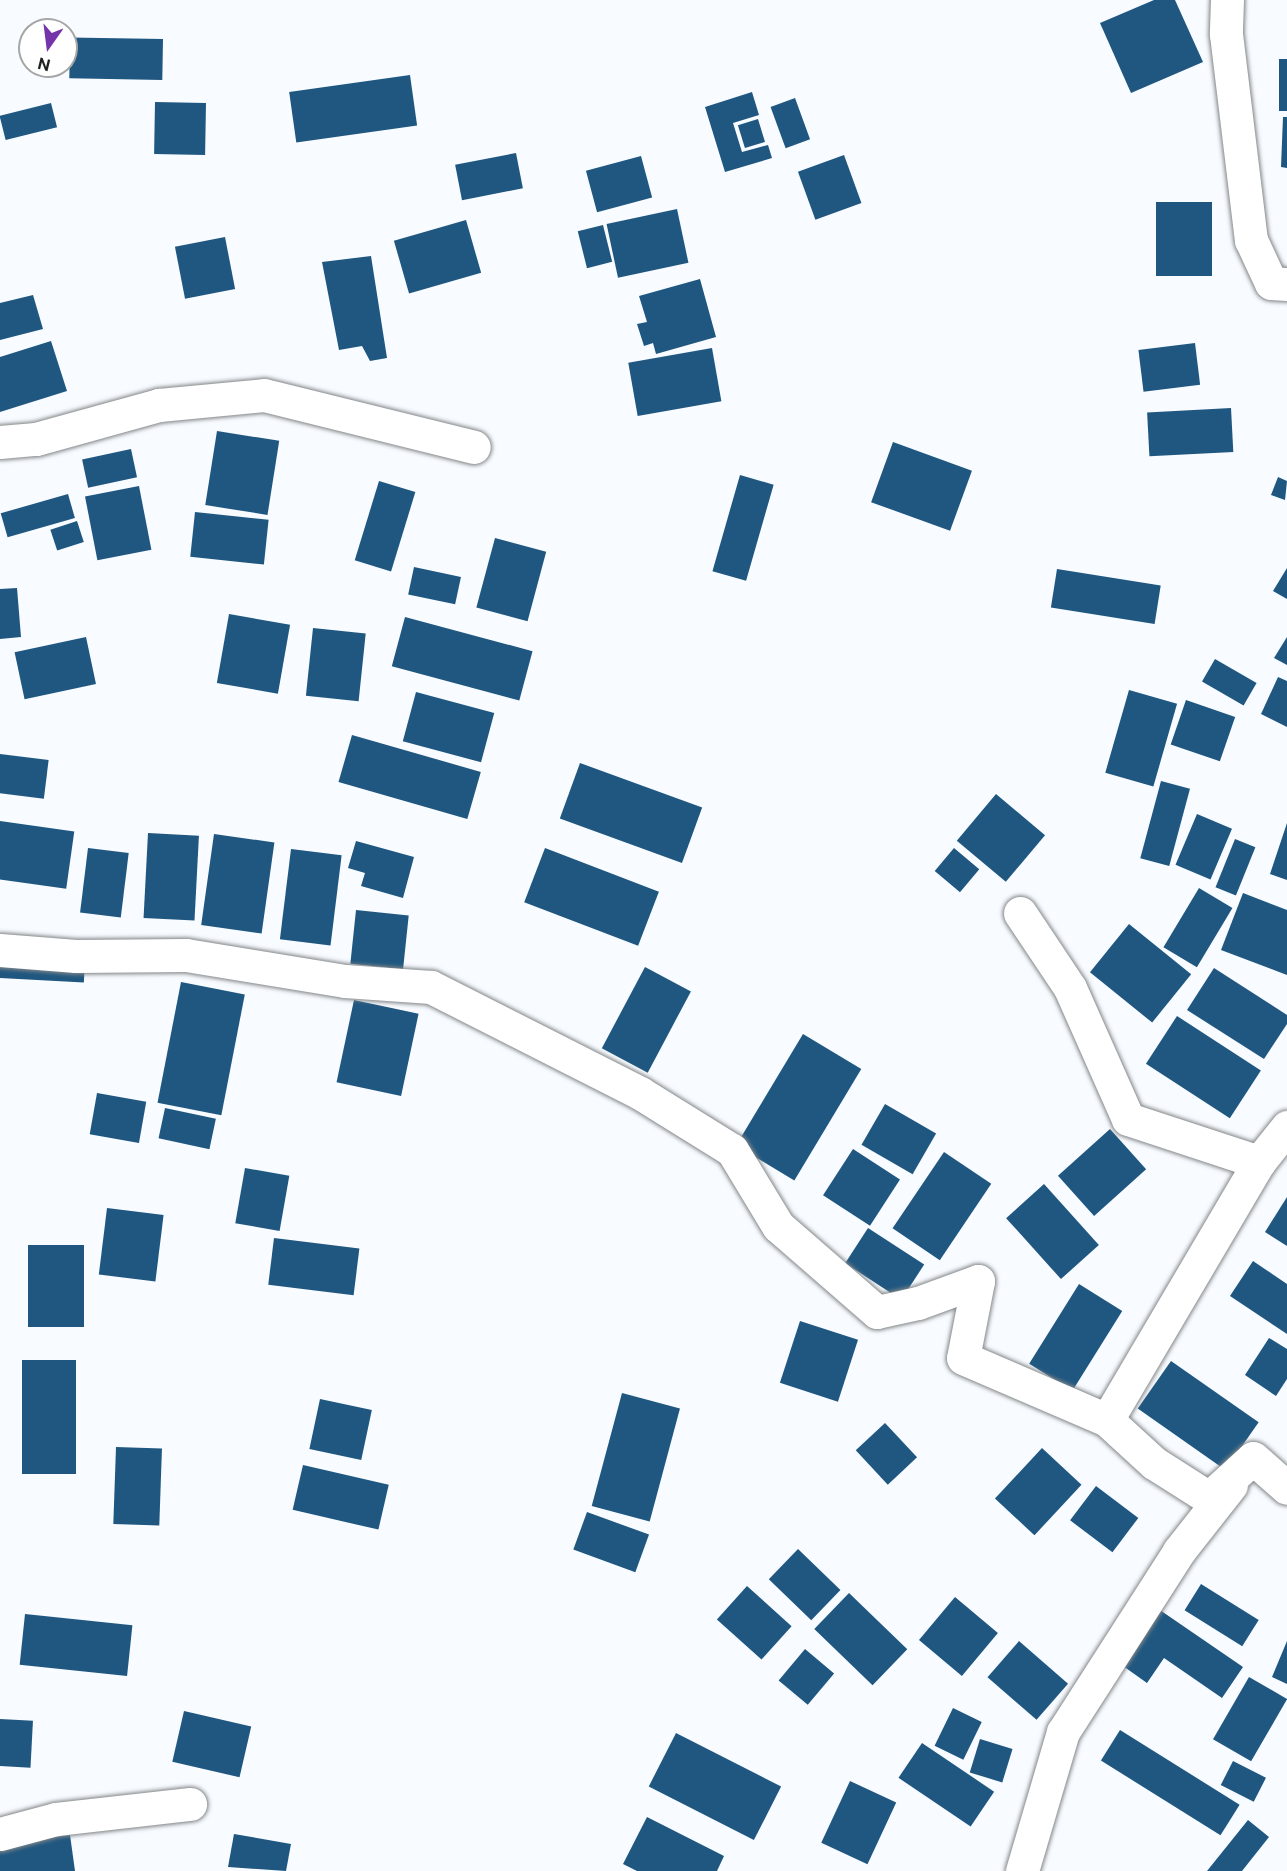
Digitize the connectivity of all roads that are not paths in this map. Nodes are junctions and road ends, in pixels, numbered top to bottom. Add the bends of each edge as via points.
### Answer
1 (1227, 0) edge
2 (1287, 284) edge
3 (0, 442) edge
4 (474, 447) dead end
5 (1020, 913) dead end
6 (0, 950) edge
7 (1287, 1127) edge
8 (1259, 1162) junction
9 (1107, 1420) junction
10 (1253, 1458) junction
11 (1287, 1488) edge
12 (190, 1804) dead end
13 (0, 1834) edge
14 (1022, 1871) edge

1 - 2 street via 1226,34 1251,240 1270,283
3 - 4 street via 36,439 159,405 264,395
5 - 8 street via 1070,988 1128,1119
6 - 9 street via 76,956 186,955 345,981 431,987 640,1093 732,1150 778,1226 877,1312 918,1303 978,1281 963,1358
7 - 8 street
8 - 9 street
9 - 10 street via 1154,1463 1209,1498
10 - 11 street
10 - 14 street via 1179,1551 1063,1732
12 - 13 street via 56,1819

